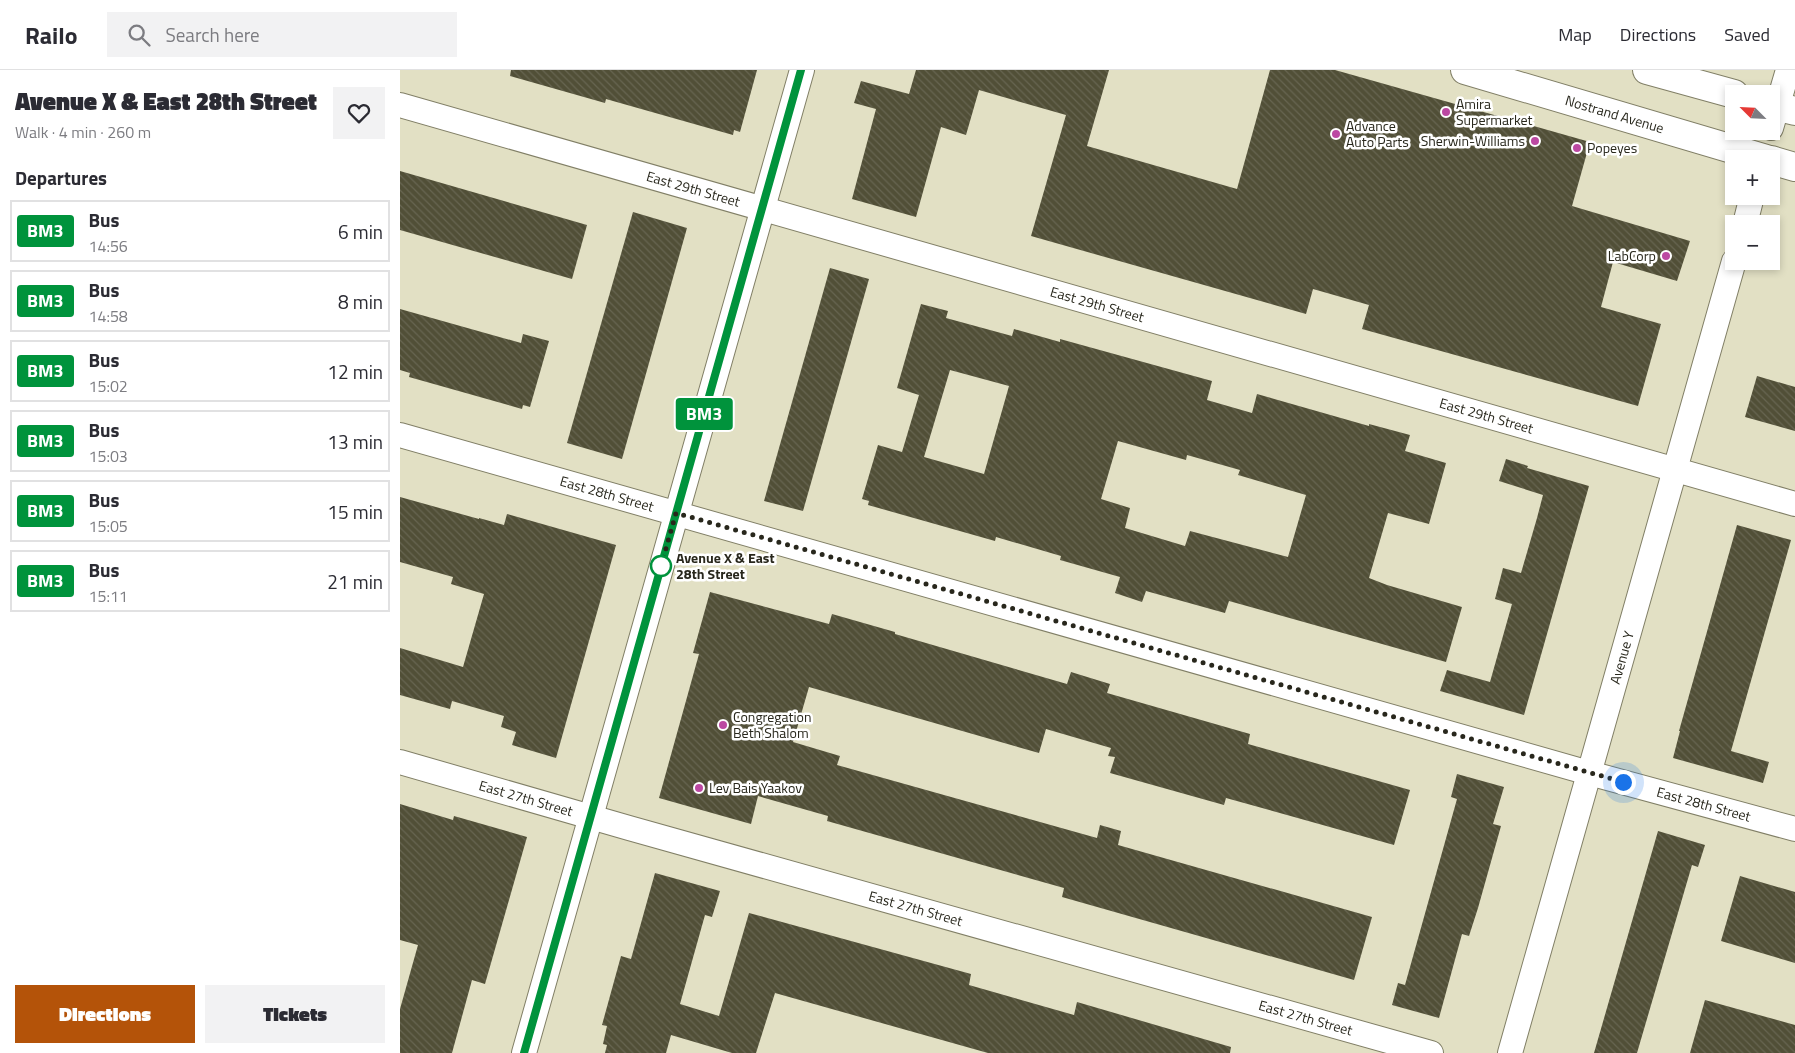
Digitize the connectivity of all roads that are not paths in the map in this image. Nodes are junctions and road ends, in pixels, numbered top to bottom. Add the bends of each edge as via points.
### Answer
1 (802, 70) edge
2 (1465, 70) edge
3 (1648, 70) edge
4 (1788, 70) edge
5 (1725, 91) edge
6 (1780, 103) edge
7 (400, 105) edge
8 (1736, 150) edge
9 (1780, 163) edge
10 (1795, 167) edge
11 (763, 208) junction
12 (1731, 270) edge
13 (400, 435) edge
14 (1675, 470) junction
15 (1795, 504) edge
16 (676, 513) junction
17 (400, 762) edge
18 (1589, 773) junction
19 (591, 817) junction
20 (1795, 829) edge
21 (524, 1053) edge
22 (1432, 1053) edge
23 (1510, 1053) edge

1 - 11 street
2 - 8 main road, Nostrand Avenue
3 - 5 main road
4 - 6 street
7 - 11 street, East 29th Street
9 - 10 main road, Nostrand Avenue
11 - 14 street, East 29th Street
11 - 16 street
12 - 14 street, Avenue Y
13 - 16 street, East 28th Street
14 - 15 street, East 29th Street
14 - 18 street, Avenue Y
16 - 18 street, East 28th Street
16 - 19 street
17 - 19 street, East 27th Street
18 - 20 street, East 28th Street
18 - 23 street, Avenue Y
19 - 21 street
19 - 22 street, East 27th Street

